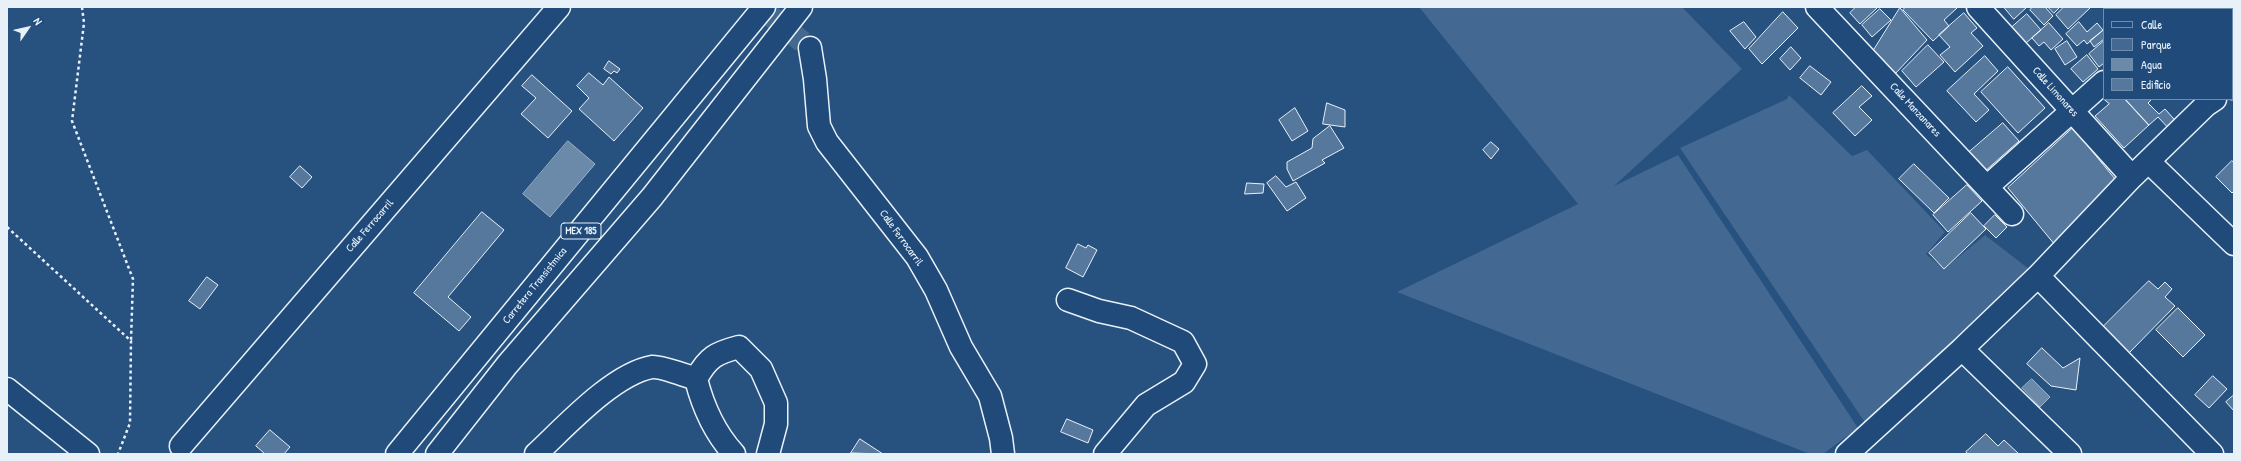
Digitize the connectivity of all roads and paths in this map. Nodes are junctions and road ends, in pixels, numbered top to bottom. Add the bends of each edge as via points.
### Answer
1 (82, 7) edge
2 (559, 7) edge
3 (764, 7) edge
4 (801, 7) edge
5 (1817, 7) edge
6 (1978, 7) edge
7 (810, 48) tunnel mouth
8 (2103, 83) edge
9 (2214, 100) edge
10 (2072, 110) junction
11 (2148, 162) junction
12 (2132, 177) junction
13 (1987, 187) junction
14 (2012, 214) dead end
15 (7, 227) edge
16 (2234, 244) edge
17 (2038, 276) junction
18 (1068, 300) dead end
19 (131, 341) junction
20 (1962, 349) junction
21 (696, 379) junction
22 (7, 389) edge
23 (416, 432) junction
24 (182, 451) edge
25 (88, 454) edge
26 (118, 454) edge
27 (398, 454) edge
28 (409, 454) edge
29 (437, 454) edge
30 (536, 454) edge
31 (734, 454) edge
32 (768, 454) edge
33 (1003, 454) edge
34 (1105, 454) edge
35 (1847, 454) edge
36 (2070, 454) edge
37 (2212, 454) edge

1 - 19 path via 84,23 72,121 133,279
2 - 24 street, Calle Ferrocarril
3 - 23 street, Carretera Transistmica / MEX 185
4 - 29 street, MEX 185 via 652,197 507,365
5 - 13 street, Calle Manzanares
6 - 10 street, Calle Limonares
7 - 33 street, Calle Ferrocarril via 819,126 827,142 917,257 932,283 961,347 990,396
8 - 10 street
9 - 11 street
10 - 12 street, Calle Limonares
10 - 13 street
11 - 12 street
11 - 16 street
12 - 17 street
13 - 14 street, Calle Manzanares
15 - 19 path
17 - 20 street
17 - 37 street
18 - 34 street via 1099,311 1131,318 1183,342 1195,364 1184,382 1146,405
19 - 26 path via 130,423
20 - 35 street
20 - 36 street
21 - 30 street via 653,367 622,379 585,408
21 - 31 street via 703,405 723,442
21 - 32 street via 705,364 717,353 739,347 761,369 776,403 776,424
22 - 25 street
23 - 27 street, Carretera Transistmica / MEX 185
23 - 28 street

